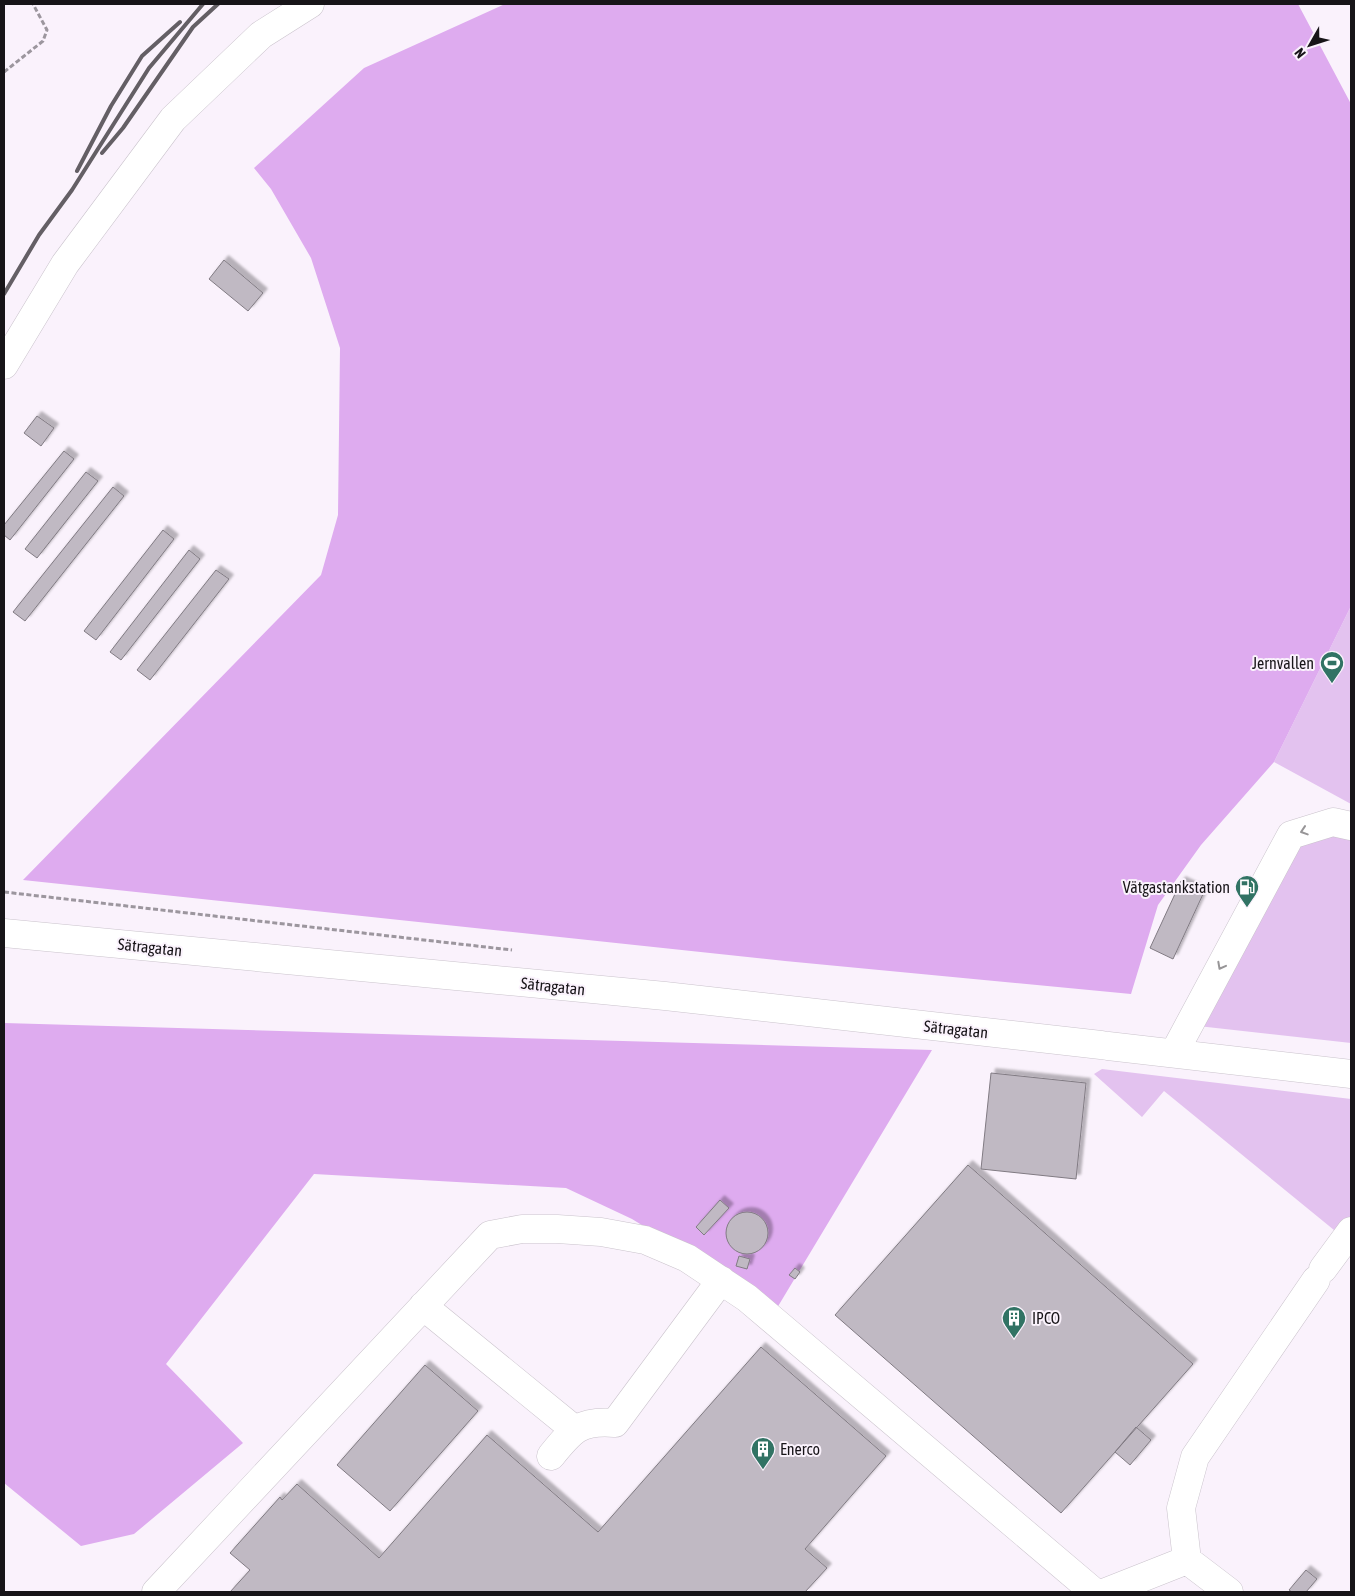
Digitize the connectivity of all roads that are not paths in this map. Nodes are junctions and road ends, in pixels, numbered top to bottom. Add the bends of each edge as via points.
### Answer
1 (310, 4) edge
2 (4, 365) edge
3 (1351, 826) edge
4 (4, 933) edge
5 (1174, 1053) junction
6 (1351, 1074) edge
7 (1351, 1231) edge
8 (722, 1280) junction
9 (423, 1306) junction
10 (575, 1430) junction
11 (551, 1456) dead end
12 (1187, 1560) junction
13 (156, 1592) edge
14 (1094, 1592) edge
15 (1106, 1592) edge
16 (1229, 1592) edge

1 - 2 street via 261,35 173,119 65,264
3 -> 5 street via 1333,822 1291,835
4 - 5 street, Sätragatan via 665,996
5 - 6 street, Sätragatan
7 - 12 street via 1195,1457 1181,1508
8 - 9 street via 687,1258 646,1240 601,1232 522,1229 490,1235
8 - 10 street via 616,1423 592,1423
8 - 14 street
9 - 10 street
9 - 13 street
10 - 11 street
12 - 15 street
12 - 16 street

